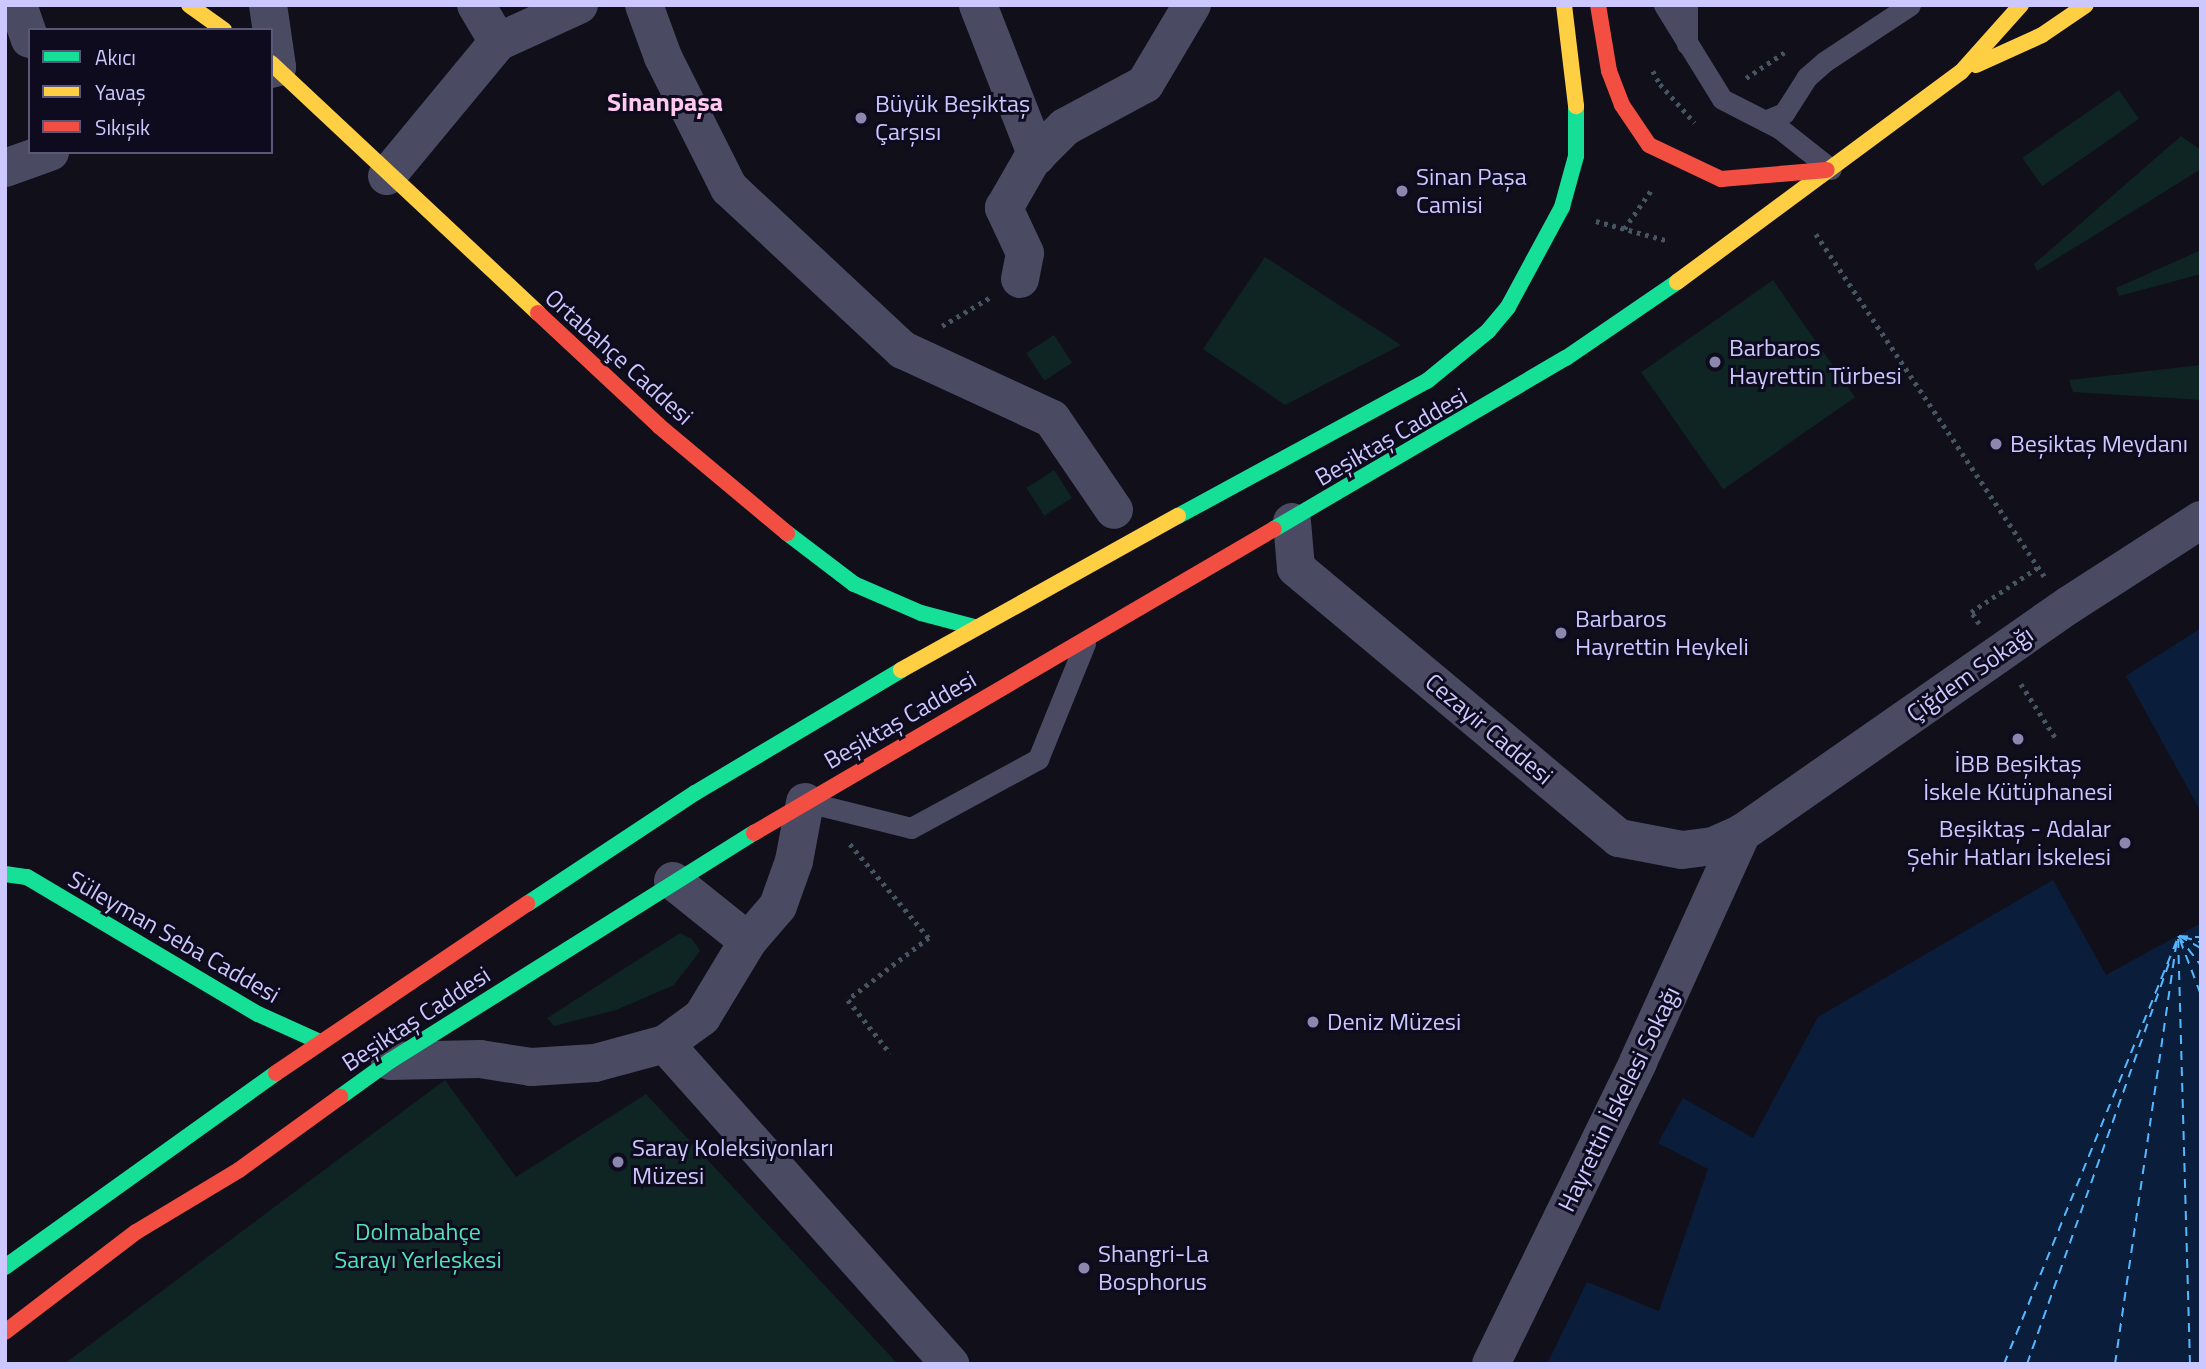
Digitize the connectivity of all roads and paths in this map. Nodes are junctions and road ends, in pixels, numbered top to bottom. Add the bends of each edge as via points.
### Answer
1 (18, 5) edge
2 (189, 5) edge
3 (268, 5) edge
4 (476, 5) edge
5 (579, 5) edge
6 (644, 5) edge
7 (978, 5) edge
8 (1192, 5) edge
9 (1564, 5) edge
10 (1598, 5) edge
11 (1664, 5) edge
12 (1687, 5) edge
13 (1910, 5) edge
14 (2021, 5) edge
15 (2087, 5) edge
16 (221, 28) edge
17 (270, 28) edge
18 (28, 33) edge
19 (498, 42) junction
20 (1687, 49) junction
21 (1648, 61) dead end
22 (273, 66) edge
23 (1961, 72) junction
24 (1765, 121) junction
25 (1700, 128) dead end
26 (44, 154) edge
27 (1037, 156) junction
28 (5, 168) edge
29 (1831, 169) junction
30 (387, 176) junction
31 (1658, 181) dead end
32 (1586, 218) dead end
33 (1624, 229) junction
34 (1816, 234) dead end
35 (1672, 242) dead end
36 (1020, 279) joint
37 (902, 350) junction
38 (1114, 510) dead end
39 (2201, 520) edge
40 (1292, 522) junction
41 (2069, 605) junction
42 (974, 627) junction
43 (1087, 639) junction
44 (2017, 677) dead end
45 (2057, 740) dead end
46 (805, 802) junction
47 (1742, 833) junction
48 (5, 856) edge
49 (860, 856) dead end
50 (5, 874) edge
51 (27, 877) junction
52 (673, 881) junction
53 (748, 941) junction
54 (320, 1042) junction
55 (666, 1044) junction
56 (890, 1053) dead end
57 (390, 1061) junction
58 (5, 1267) edge
59 (5, 1332) edge
60 (950, 1364) edge
61 (1491, 1364) edge

1 - 18 street
2 - 16 main road
3 - 17 street
4 - 19 street
5 - 19 street
6 - 37 street via 663,57 729,188
7 - 27 street
8 - 27 street via 1145,84 1065,127
9 - 42 main road, Beşiktaş Caddesi via 1578,124 1576,156 1546,246 1488,331 1403,397
10 - 29 main road via 1609,71 1622,105 1649,145 1721,179
11 - 20 lane
12 - 20 lane
13 - 24 lane via 1824,62 1807,77 1784,113
14 - 23 main road
15 - 23 main road via 2042,35
19 - 30 street
20 - 24 lane via 1722,99
21 - 25 path via 1660,85
22 - 30 main road, Ortabahçe Caddesi
23 - 29 main road, Beşiktaş Caddesi
24 - 29 lane
26 - 28 street
27 - 36 street via 1004,208 1025,253
29 - 40 main road, Beşiktaş Caddesi via 1566,358
30 - 42 main road, Ortabahçe Caddesi via 659,426 766,517 854,584 921,613
31 - 33 path
32 - 33 path
33 - 35 path
34 - 41 path via 2037,568
36 - 37 path
37 - 38 street via 1052,419
39 - 41 street, Çiğdem Sokağı
40 - 43 main road, Beşiktaş Caddesi
40 - 47 street, Cezayir Caddesi via 1296,568 1619,838 1682,850 1713,846
41 - 47 street, Çiğdem Sokağı
42 - 54 main road, Beşiktaş Caddesi via 695,793
43 - 46 main road, Beşiktaş Caddesi
43 - 46 lane via 1038,759 911,828
44 - 45 path
46 - 52 main road, Beşiktaş Caddesi
46 - 53 street via 794,861 778,905
47 - 61 street, Hayrettin İskelesi Sokağı via 1638,1062
48 - 51 main road
49 - 56 path via 929,938 848,1000
50 - 51 main road, Süleyman Seba Caddesi
51 - 54 main road, Süleyman Seba Caddesi via 258,1014
52 - 53 street
52 - 57 main road, Beşiktaş Caddesi
53 - 55 street via 702,1017
54 - 58 main road, Beşiktaş Caddesi
55 - 57 street via 595,1063 531,1067 480,1059
55 - 60 street
57 - 59 main road, Beşiktaş Caddesi via 239,1170 136,1232

